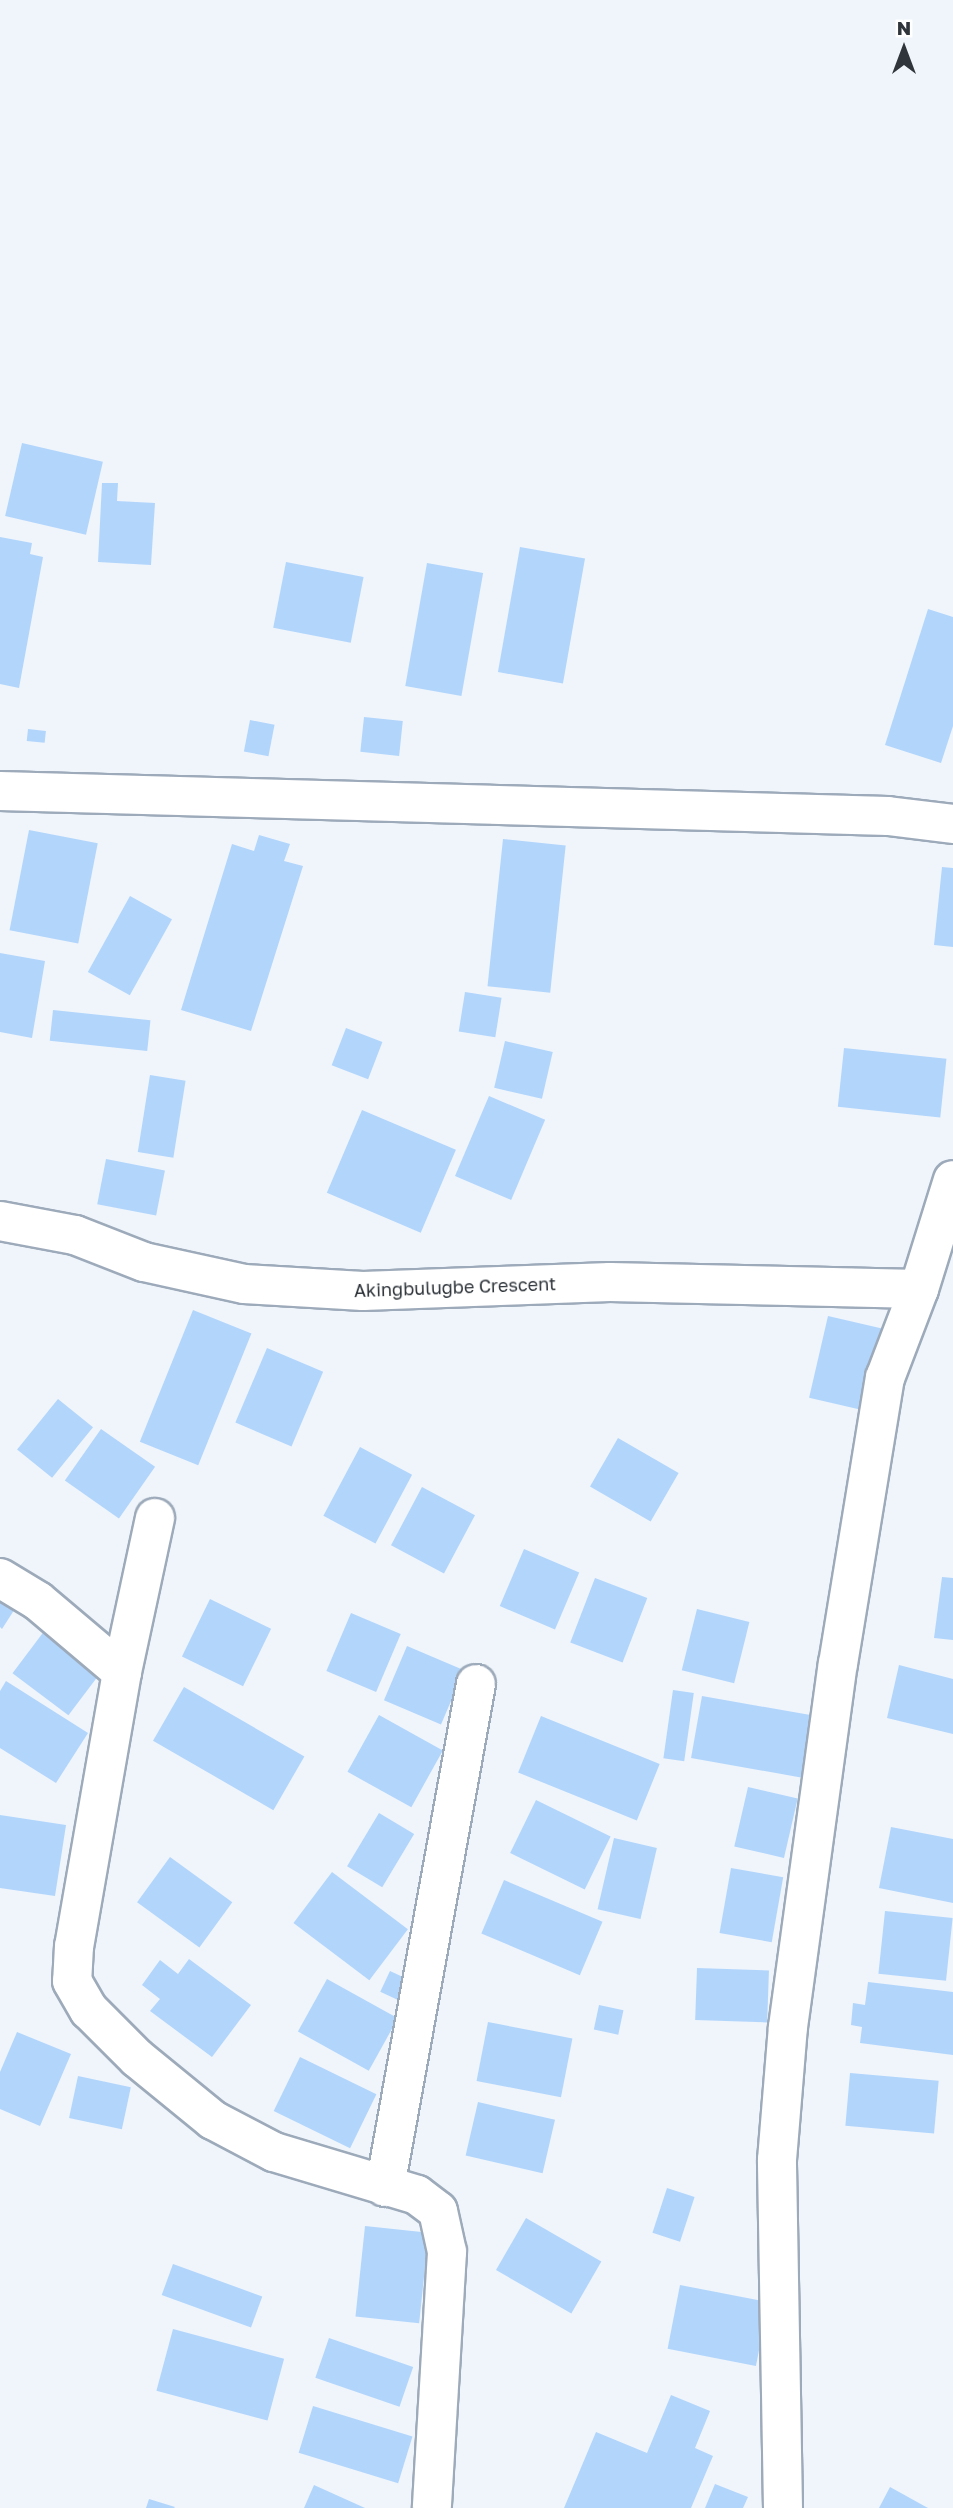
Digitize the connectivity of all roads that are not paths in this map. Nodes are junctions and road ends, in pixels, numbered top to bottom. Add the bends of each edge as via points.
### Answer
1 (0, 791) edge
2 (953, 824) edge
3 (953, 1180) edge
4 (0, 1221) edge
5 (919, 1289) junction
6 (155, 1518) dead end
7 (0, 1578) edge
8 (122, 1672) junction
9 (476, 1684) dead end
10 (385, 2188) junction
11 (432, 2508) edge
12 (783, 2508) edge

1 - 2 street via 888,816
3 - 5 street
4 - 5 street, Akingbulugbe Crescent via 75,1235 144,1262 244,1284 363,1291 610,1282
5 - 12 street via 886,1378 838,1664 788,2027 776,2160
6 - 8 street
7 - 8 street via 38,1601
8 - 10 street via 74,1946 72,1981 89,2010 137,2058 213,2120 274,2152
9 - 10 street
10 - 11 street via 417,2195 438,2211 447,2252

